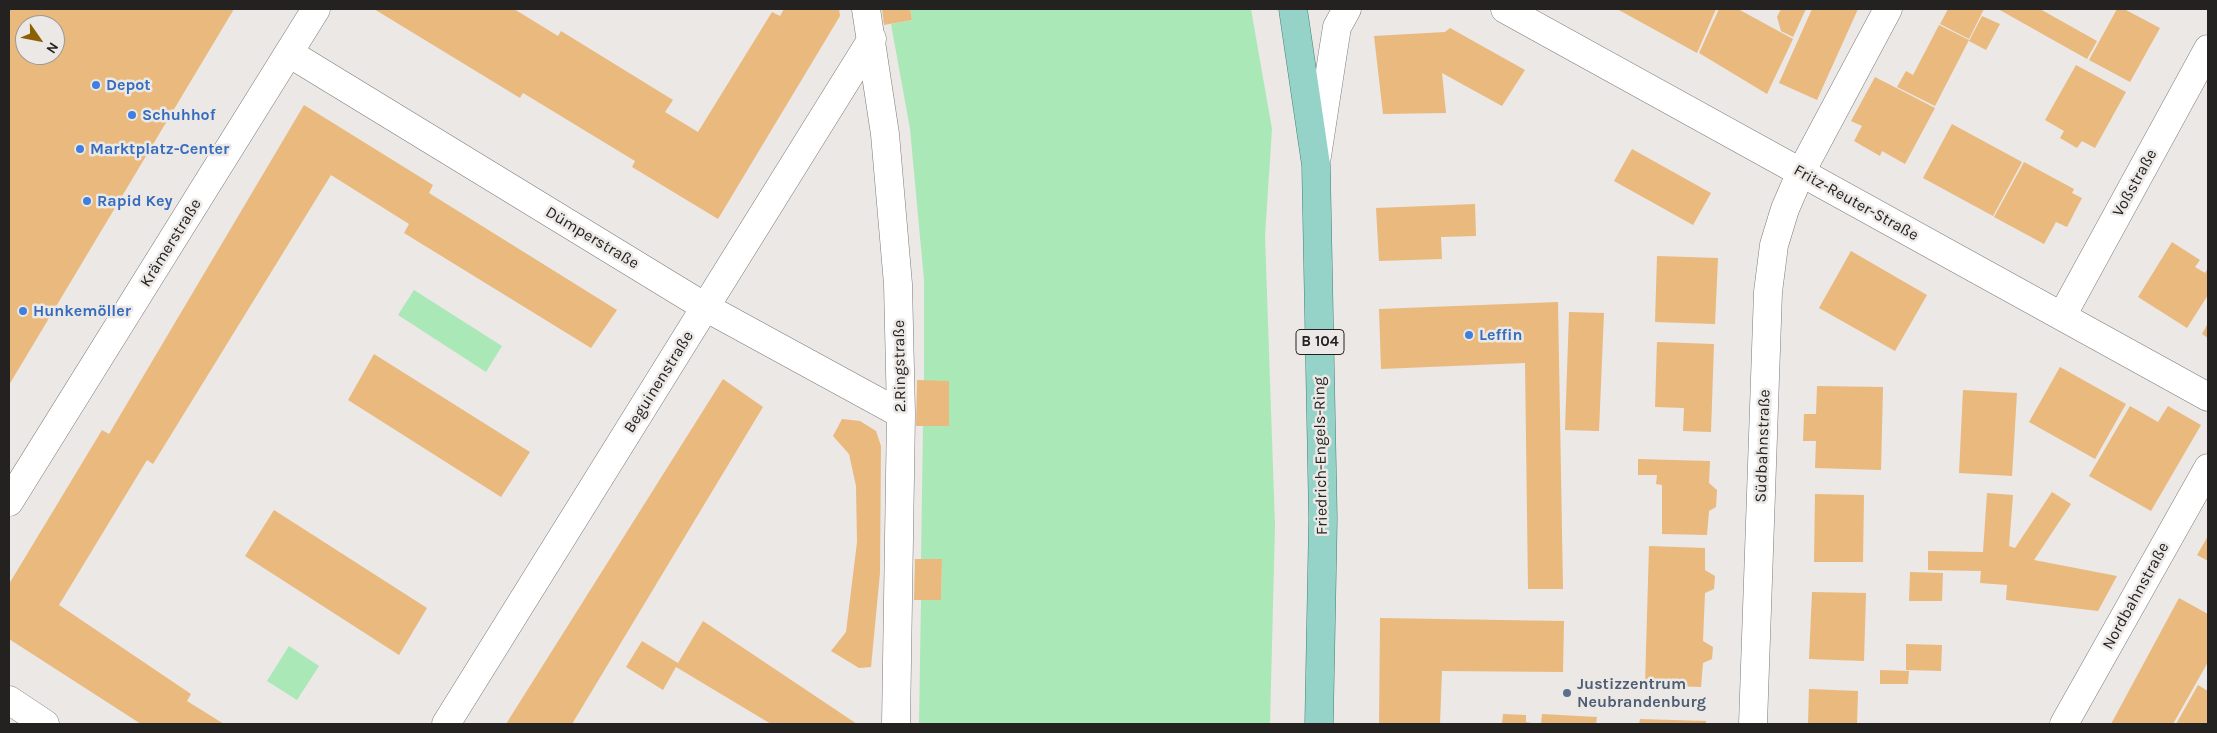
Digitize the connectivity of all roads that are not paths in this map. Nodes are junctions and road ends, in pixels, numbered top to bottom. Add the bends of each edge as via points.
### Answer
1 (866, 9) edge
2 (1293, 9) edge
3 (1505, 9) edge
4 (1888, 9) edge
5 (312, 10) edge
6 (1345, 11) edge
7 (872, 39) junction
8 (2208, 50) edge
9 (289, 53) junction
10 (1316, 166) junction
11 (1801, 172) junction
12 (705, 307) junction
13 (2062, 316) junction
14 (2208, 397) edge
15 (901, 414) junction
16 (2208, 468) edge
17 (9, 502) edge
18 (9, 700) edge
19 (45, 724) edge
20 (446, 724) edge
21 (896, 724) edge
22 (1319, 724) edge
23 (1753, 724) edge
24 (2064, 724) edge

1 - 7 street, 2.Ringstraße
2 - 10 main road, Friedrich-Engels-Ring / B 104
3 - 11 street, Fritz-Reuter-Straße
4 - 11 street, Südbahnstraße
5 - 9 street, Krämerstraße
6 - 10 street, B 104 via 1332,52
7 - 12 street, Beguinenstraße
7 - 15 street, 2.Ringstraße via 898,284
8 - 13 street, Voßstraße
9 - 12 street, Dümperstraße
9 - 17 street, Krämerstraße
10 - 22 main road, Friedrich-Engels-Ring / B 104 via 1323,519
11 - 13 street, Fritz-Reuter-Straße
11 - 23 street, Südbahnstraße via 1774,245 1768,292
12 - 15 street, Dümperstraße
12 - 20 street, Beguinenstraße
13 - 14 street, Fritz-Reuter-Straße
15 - 21 street, 2.Ringstraße
16 - 24 street, Nordbahnstraße
18 - 19 street

